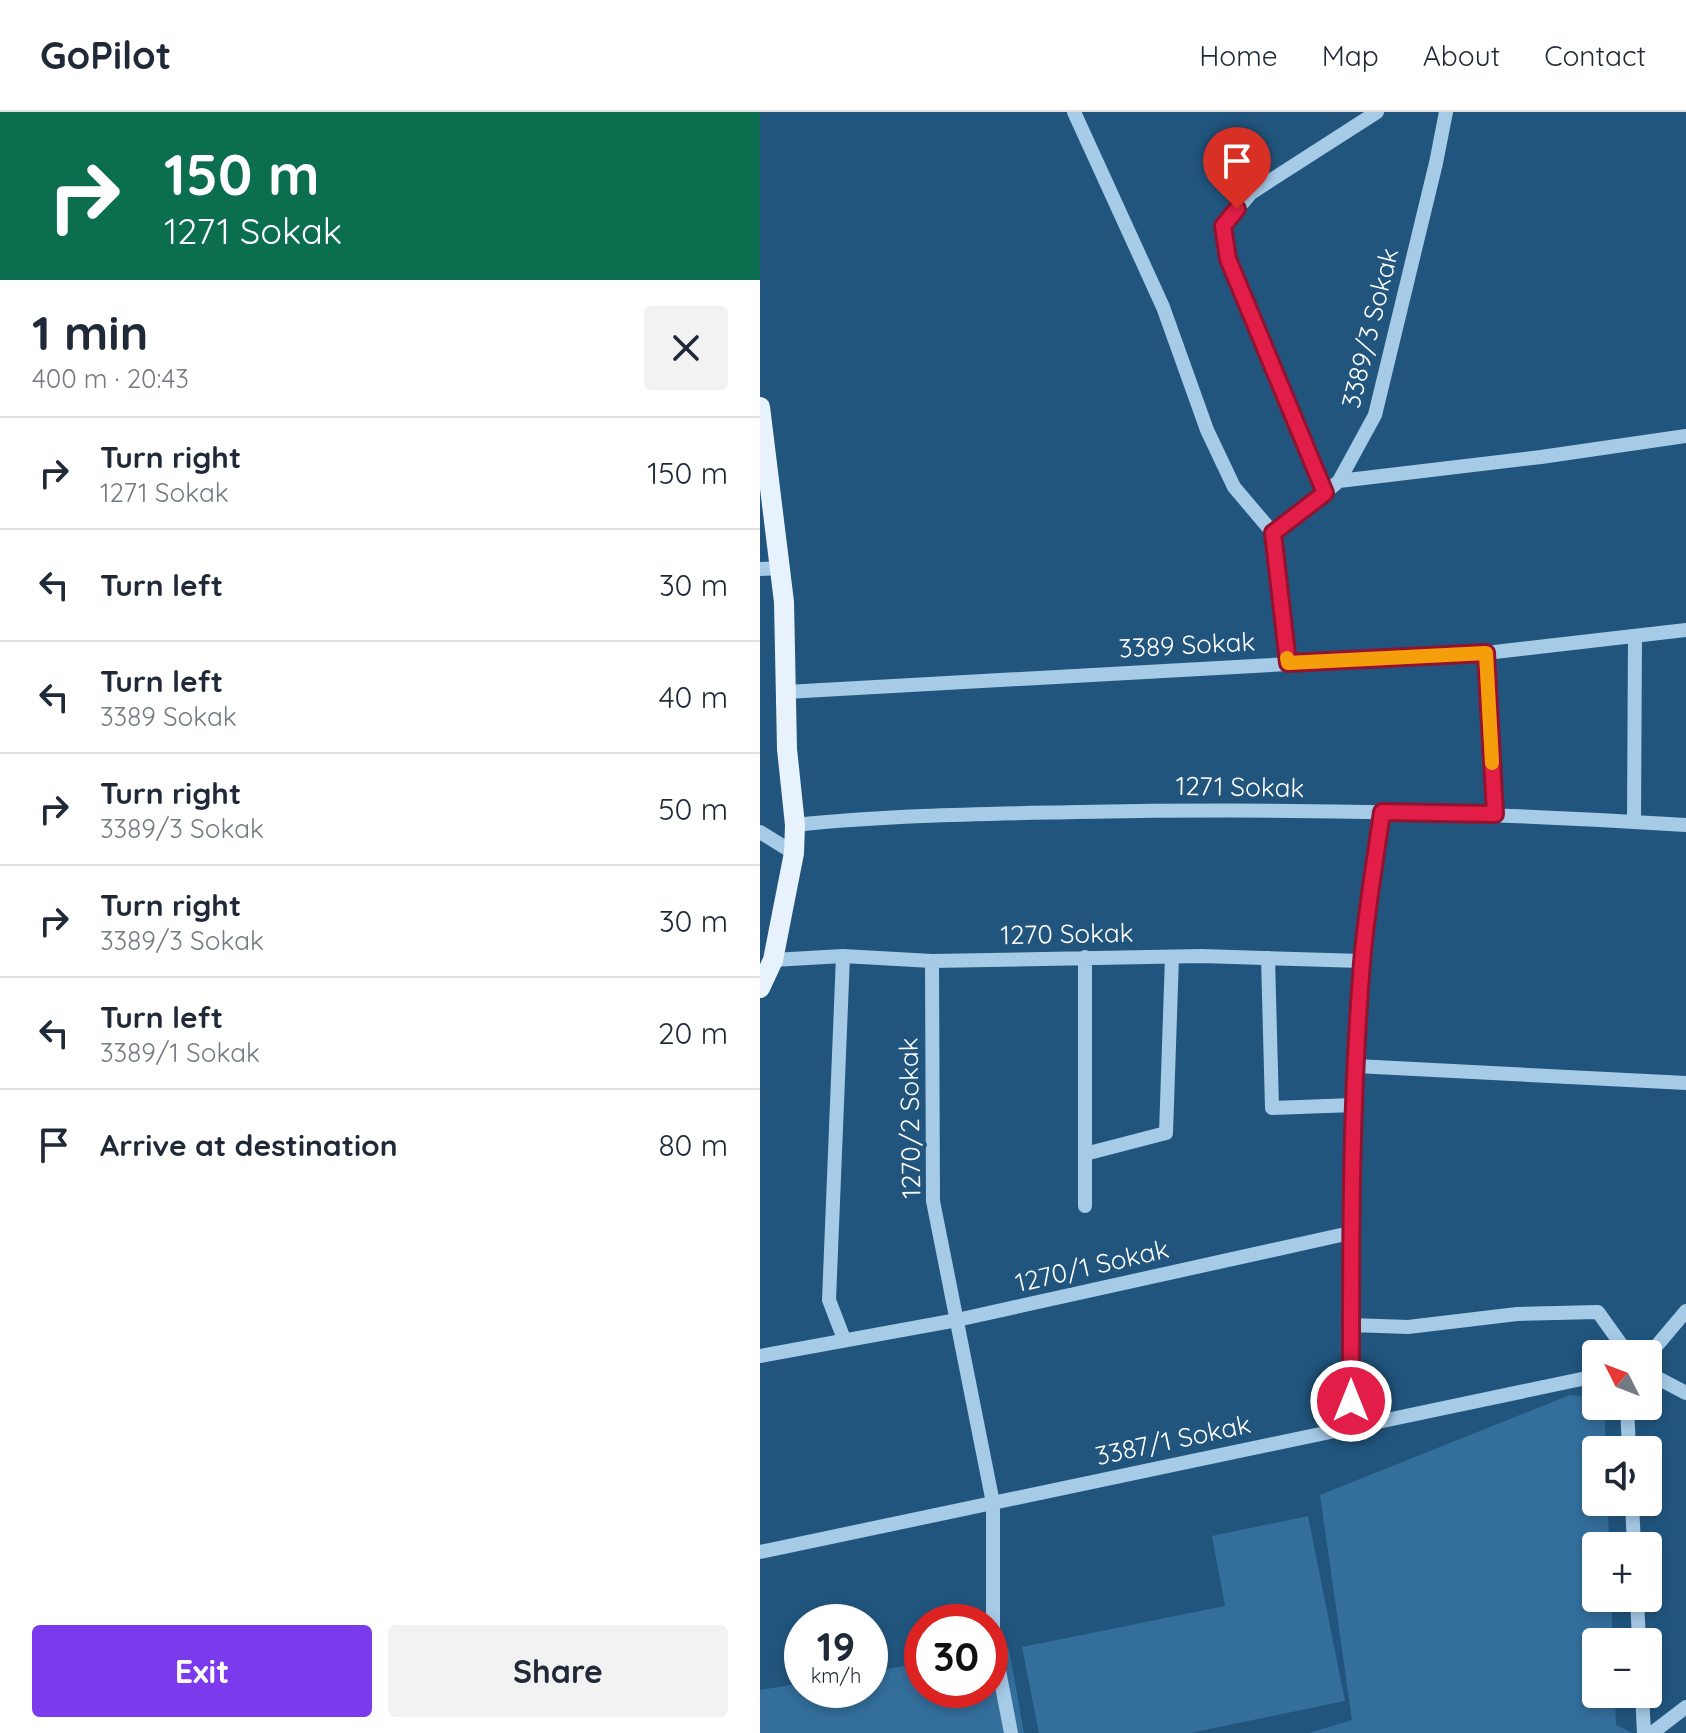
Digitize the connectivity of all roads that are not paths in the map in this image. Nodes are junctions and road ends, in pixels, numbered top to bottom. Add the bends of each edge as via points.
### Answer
1 (1074, 112) edge
2 (1377, 112) edge
3 (1446, 112) edge
4 (760, 407) edge
5 (1686, 436) edge
6 (1339, 481) junction
7 (1325, 493) junction
8 (1273, 533) junction
9 (770, 569) edge
10 (1686, 630) edge
11 (1635, 636) junction
12 (1486, 653) junction
13 (1288, 663) junction
14 (786, 692) junction
15 (1382, 812) junction
16 (1495, 814) junction
17 (1634, 822) junction
18 (795, 825) junction
19 (1686, 825) edge
20 (760, 832) edge
21 (794, 853) junction
22 (843, 956) junction
23 (1085, 957) junction
24 (1172, 957) junction
25 (1268, 958) junction
26 (773, 960) junction
27 (932, 961) junction
28 (1362, 961) junction
29 (760, 988) edge
30 (1356, 1066) junction
31 (1686, 1083) edge
32 (1354, 1105) junction
33 (1085, 1154) junction
34 (1085, 1206) dead end
35 (1350, 1233) junction
36 (1686, 1311) edge
37 (957, 1320) junction
38 (1351, 1325) junction
39 (844, 1339) junction
40 (1618, 1340) edge
41 (1662, 1340) edge
42 (760, 1356) edge
43 (1582, 1379) edge
44 (1662, 1380) edge
45 (1686, 1393) edge
46 (1351, 1426) junction
47 (993, 1503) junction
48 (760, 1552) edge
49 (1686, 1707) edge
50 (1643, 1708) edge
51 (1011, 1733) edge
52 (1644, 1733) edge
53 (1652, 1733) edge

1 - 8 street via 1163,307 1207,430 1234,487
2 - 7 street via 1251,193 1223,226 1228,259
3 - 6 street, 3389/3 Sokak via 1375,415
4 - 9 main road
5 - 6 street
6 - 7 street, 3389/3 Sokak
7 - 8 street, 3389/3 Sokak
8 - 13 street
9 - 14 main road via 784,602
10 - 11 street, 3389 Sokak
11 - 12 street, 3389 Sokak
11 - 17 street
12 - 13 street, 3389 Sokak
12 - 16 street
13 - 14 street, 3389 Sokak
14 - 18 main road
15 - 16 street, 1271 Sokak
15 - 18 street, 1271 Sokak via 876,816
15 - 28 street
16 - 17 street, 1271 Sokak
17 - 19 street, 1271 Sokak
18 - 21 main road
20 - 21 street
21 - 26 main road
22 - 26 street, 1270 Sokak
22 - 27 street, 1270 Sokak
22 - 39 street via 829,1300
23 - 24 street, 1270 Sokak
23 - 27 street, 1270 Sokak
23 - 33 street
24 - 25 street, 1270 Sokak
24 - 33 street via 1166,1133
25 - 28 street, 1270 Sokak
25 - 32 street via 1272,1108
26 - 29 main road
27 - 37 street, 1270/2 Sokak via 933,1201
28 - 30 street
30 - 31 street
30 - 32 street
32 - 35 street
33 - 34 street
35 - 37 street, 1270/1 Sokak
35 - 38 street
36 - 41 street
37 - 39 street, 1270/1 Sokak
37 - 47 street, 1270/2 Sokak
38 - 40 street via 1408,1327 1517,1314 1598,1312
38 - 46 street
39 - 42 street, 1270/1 Sokak
43 - 46 street, 3387/1 Sokak
44 - 45 street
46 - 47 street, 3387/1 Sokak
47 - 48 street, 3387/1 Sokak
47 - 51 street, 1270/2 Sokak via 993,1639
49 - 53 street
50 - 52 street

